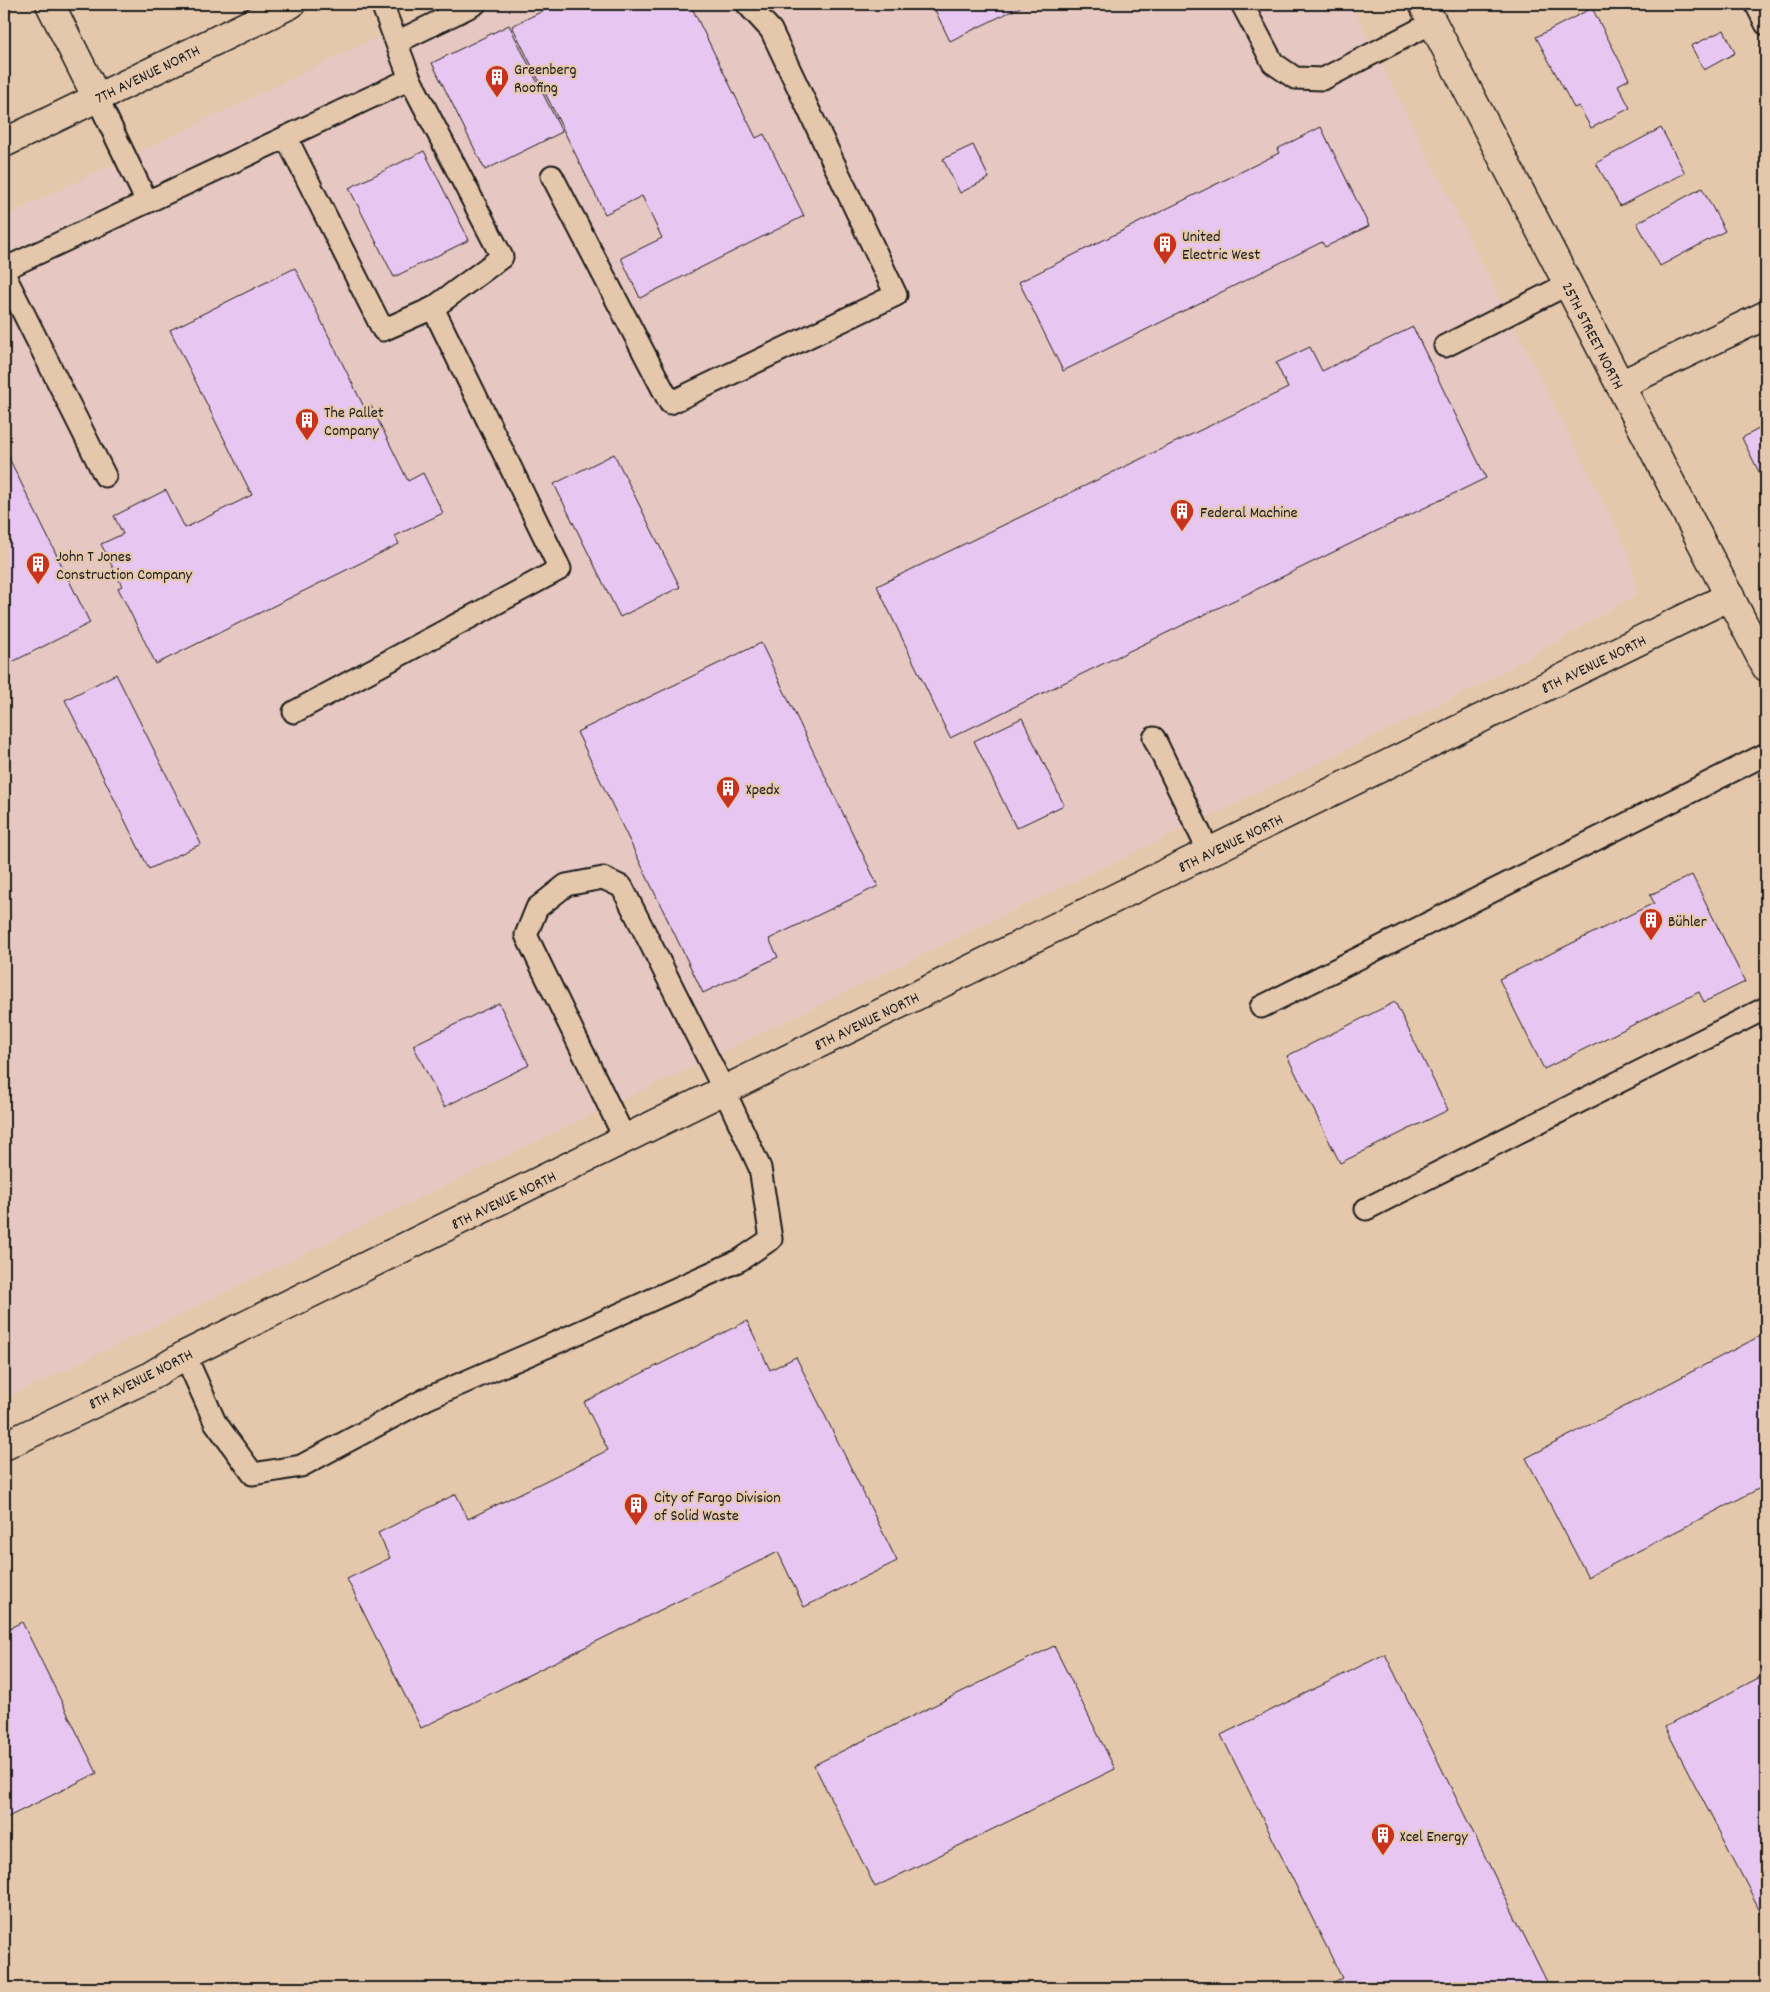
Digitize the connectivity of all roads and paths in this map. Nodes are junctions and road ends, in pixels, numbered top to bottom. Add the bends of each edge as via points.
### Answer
1 (50, 4) edge
2 (291, 4) edge
3 (382, 4) edge
4 (475, 4) edge
5 (747, 4) edge
6 (1242, 4) edge
7 (1756, 4) edge
8 (1427, 13) edge
9 (1766, 24) edge
10 (397, 42) junction
11 (410, 79) junction
12 (96, 98) junction
13 (286, 137) junction
14 (4, 143) edge
15 (552, 176) dead end
16 (147, 202) junction
17 (4, 270) edge
18 (4, 274) edge
19 (1568, 284) junction
20 (433, 308) junction
21 (1766, 315) edge
22 (1445, 346) dead end
23 (1620, 385) junction
24 (105, 476) dead end
25 (1730, 596) junction
26 (1766, 667) edge
27 (294, 712) dead end
28 (1154, 738) dead end
29 (1766, 754) edge
30 (1209, 852) junction
31 (1261, 1007) dead end
32 (1766, 1008) edge
33 (724, 1090) junction
34 (626, 1138) junction
35 (1366, 1209) dead end
36 (185, 1355) junction
37 (4, 1446) edge

1 - 12 street
2 - 12 street, 7TH AVENUE NORTH
3 - 10 lane
4 - 10 lane
5 - 15 lane via 771,30 896,295 670,403
6 - 8 lane via 1272,63 1296,78 1323,79
7 - 9 lane
8 - 19 street, 25TH STREET NORTH
10 - 11 lane
11 - 13 lane
11 - 20 lane via 502,257
12 - 14 street, 7TH AVENUE NORTH
12 - 16 lane
13 - 16 lane
13 - 20 lane via 383,330
16 - 17 lane
18 - 24 lane
19 - 22 lane
19 - 23 street, 25TH STREET NORTH
20 - 27 lane via 560,569
21 - 23 street
23 - 25 street, 25TH STREET NORTH
25 - 26 street, 25TH STREET NORTH
25 - 30 street, 8TH AVENUE NORTH
28 - 30 lane
29 - 31 lane
30 - 33 street, 8TH AVENUE NORTH
32 - 35 lane
33 - 34 street, 8TH AVENUE NORTH
33 - 34 lane via 622,887 603,878 566,885 537,908 526,935
33 - 36 lane via 760,1168 771,1238 740,1260 428,1398 301,1466 253,1474 216,1422
34 - 36 street, 8TH AVENUE NORTH
36 - 37 street, 8TH AVENUE NORTH via 147,1378

